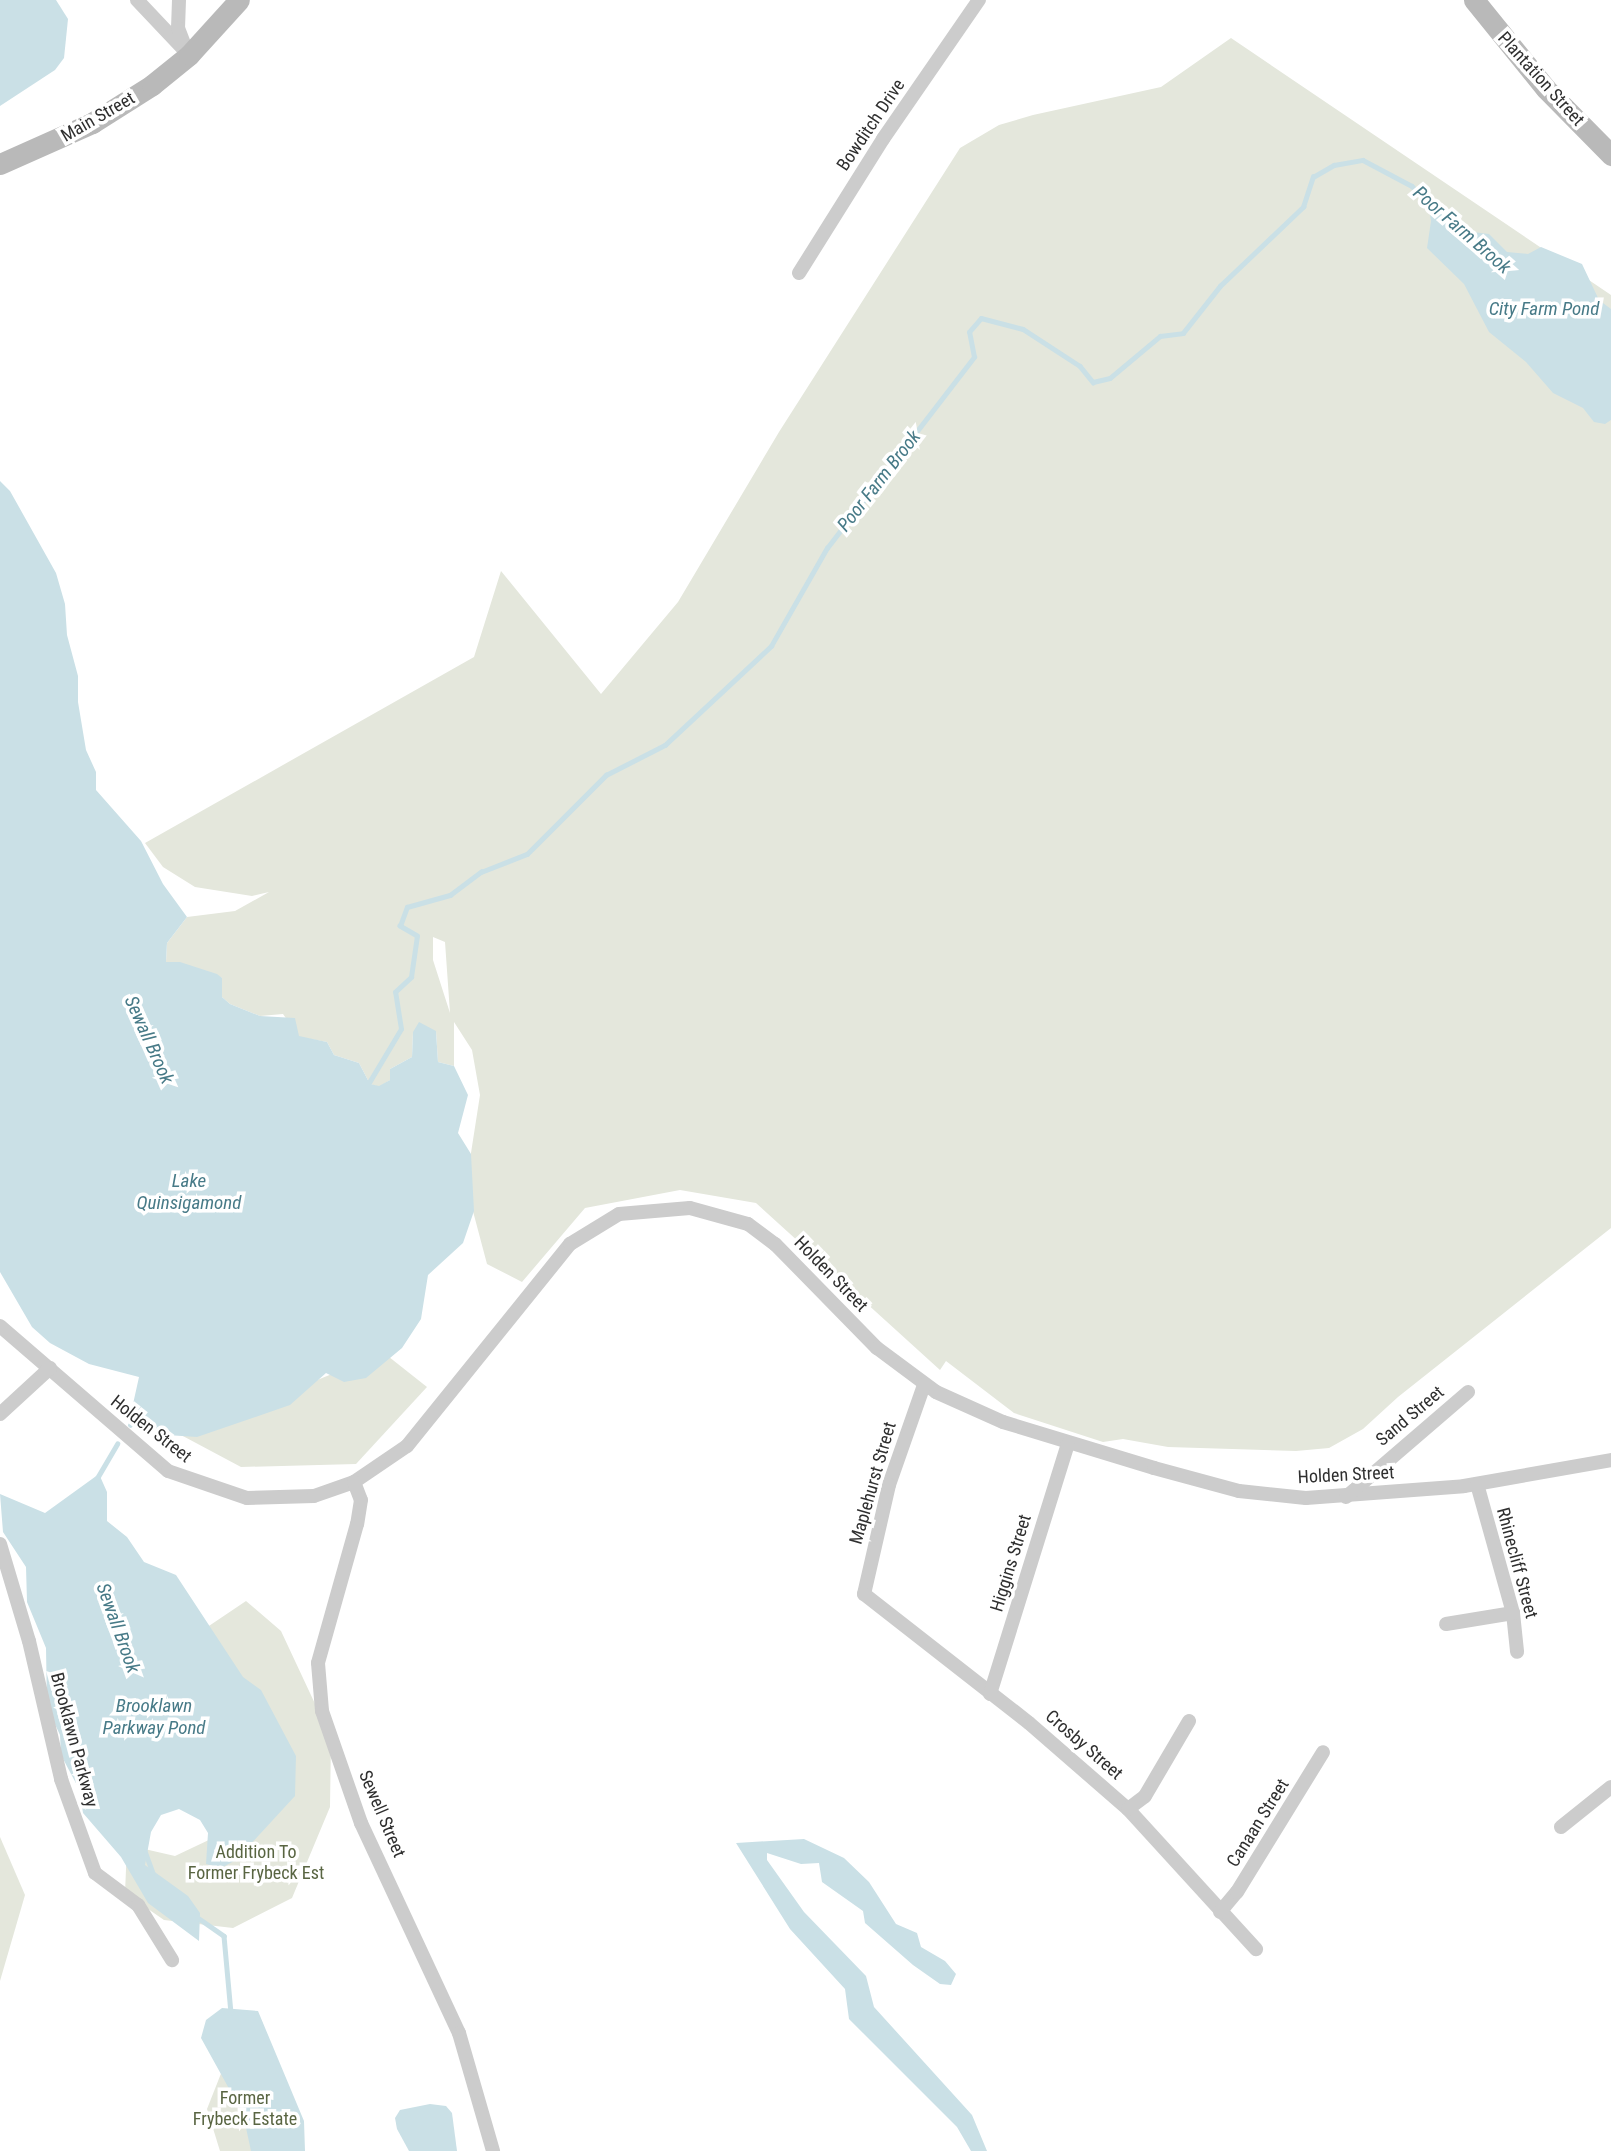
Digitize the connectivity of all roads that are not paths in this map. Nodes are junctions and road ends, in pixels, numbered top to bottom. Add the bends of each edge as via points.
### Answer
1 (137, 0) edge
2 (179, 0) edge
3 (239, 0) edge
4 (979, 0) edge
5 (1474, 0) edge
6 (189, 55) junction
7 (1611, 155) edge
8 (0, 164) edge
9 (799, 273) dead end
10 (0, 1326) edge
11 (50, 1368) junction
12 (924, 1385) junction
13 (1468, 1392) dead end
14 (0, 1414) edge
15 (1068, 1444) junction
16 (1611, 1460) edge
17 (354, 1482) junction
18 (1477, 1484) junction
19 (1346, 1497) junction
20 (0, 1544) edge
21 (864, 1594) joint
22 (1513, 1614) junction
23 (1446, 1624) dead end
24 (1517, 1652) dead end
25 (990, 1695) junction
26 (1189, 1721) dead end
27 (1323, 1752) dead end
28 (1611, 1787) edge
29 (1128, 1809) junction
30 (1561, 1827) dead end
31 (1220, 1912) junction
32 (1256, 1949) dead end
33 (172, 1959) dead end
34 (493, 2151) edge

1 - 6 street
2 - 6 street via 178,28
3 - 6 main road, Main Street
4 - 9 street, Bowditch Drive via 883,139
5 - 7 main road, Plantation Street via 1546,89
6 - 8 main road, Main Street via 92,123
10 - 11 street, Holden Street
11 - 14 street
11 - 17 street, Holden Street via 168,1471 184,1479 264,1500 314,1496
12 - 15 street, Holden Street via 985,1415
12 - 17 street, Holden Street via 870,1342 798,1263 748,1224 690,1208 633,1211 606,1219 570,1244 407,1446
12 - 21 street, Maplehurst Street via 889,1485
13 - 19 street, Sand Street
15 - 19 street, Holden Street via 1239,1491 1271,1497
15 - 25 street, Higgins Street
16 - 18 street, Holden Street
17 - 34 street, Sewell Street via 361,1500 358,1524 318,1663 322,1711 361,1822 459,2033
18 - 19 street, Holden Street
18 - 22 street, Rhinecliff Street
20 - 33 street, Brooklawn Parkway via 29,1641 61,1779 95,1873 138,1905
21 - 25 street, Crosby Street
22 - 23 street
22 - 24 street, Rhinecliff Street
25 - 29 street, Crosby Street
26 - 29 street via 1145,1796
27 - 31 street, Canaan Street
28 - 30 street
29 - 31 street, Crosby Street
31 - 32 street, Crosby Street

